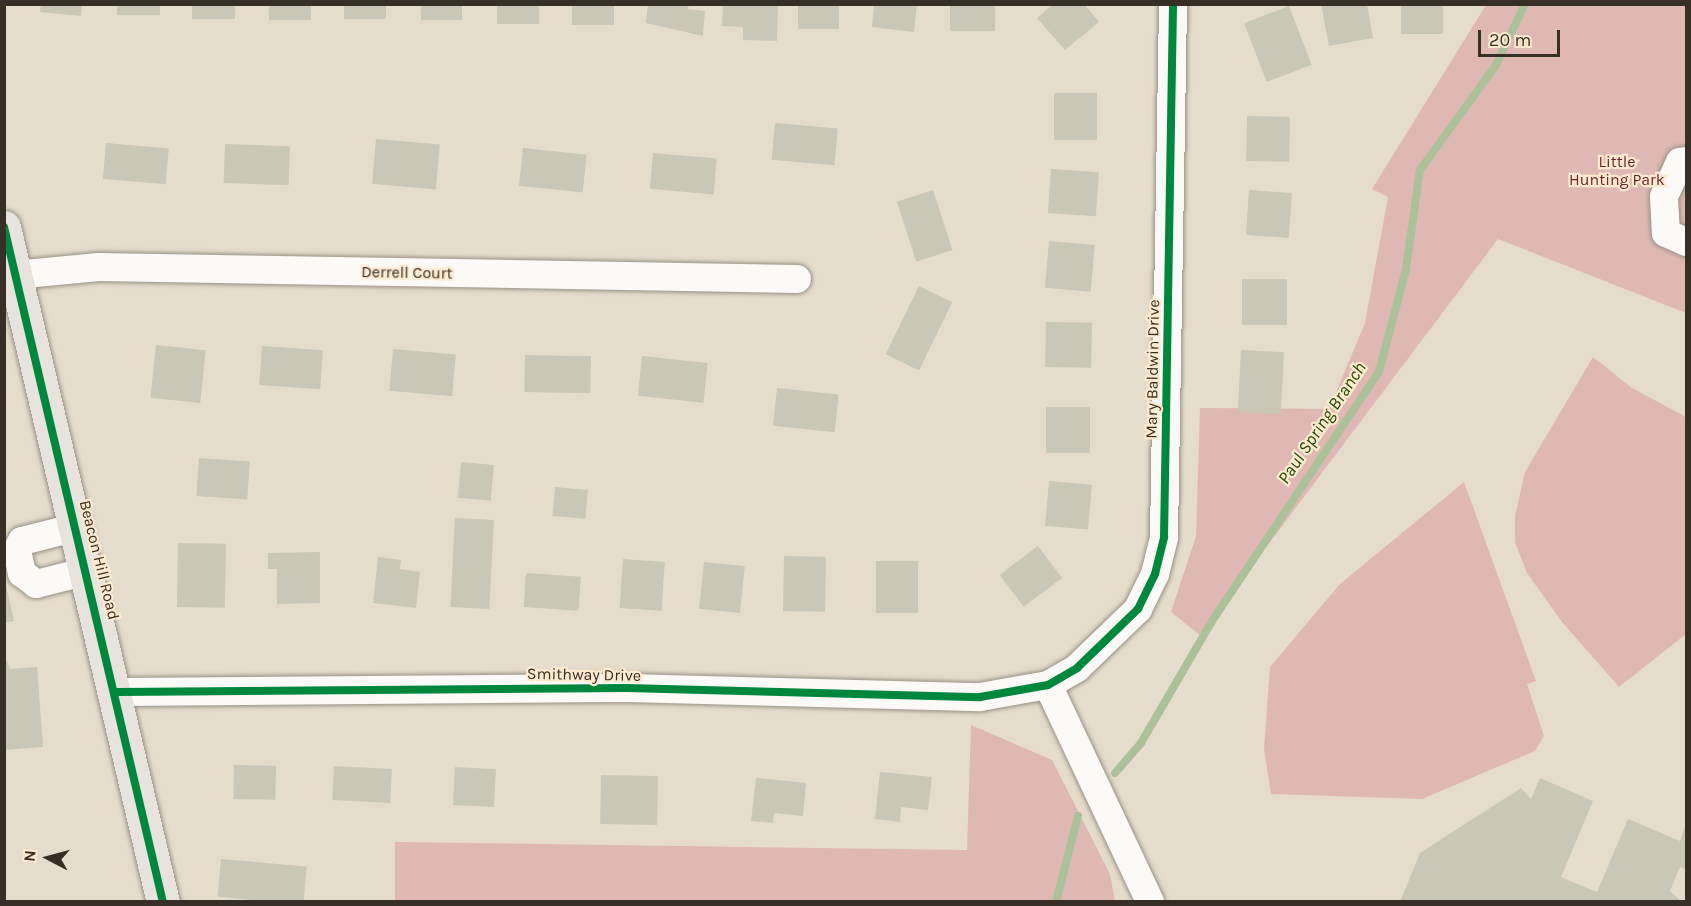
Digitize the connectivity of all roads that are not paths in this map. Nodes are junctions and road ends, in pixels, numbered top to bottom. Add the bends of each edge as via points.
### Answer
1 (1173, 4) edge
2 (1686, 160) edge
3 (4, 227) edge
4 (1686, 242) edge
5 (10, 275) edge
6 (797, 279) dead end
7 (77, 527) junction
8 (13, 536) edge
9 (88, 571) junction
10 (1048, 685) junction
11 (118, 692) junction
12 (163, 902) edge
13 (1150, 902) edge

1 - 10 street, Mary Baldwin Drive via 1164,537 1155,574 1138,609 1104,647
2 - 4 street via 1680,162 1664,197 1666,233
3 - 5 main road, Beacon Hill Road
5 - 6 street, Derrell Court via 99,267
5 - 7 main road, Beacon Hill Road
7 - 8 street
7 - 9 main road, Beacon Hill Road
8 - 9 street via 28,582 50,583
9 - 11 main road, Beacon Hill Road
10 - 11 street, Smithway Drive via 980,697 557,688
10 - 13 street
11 - 12 main road, Beacon Hill Road

